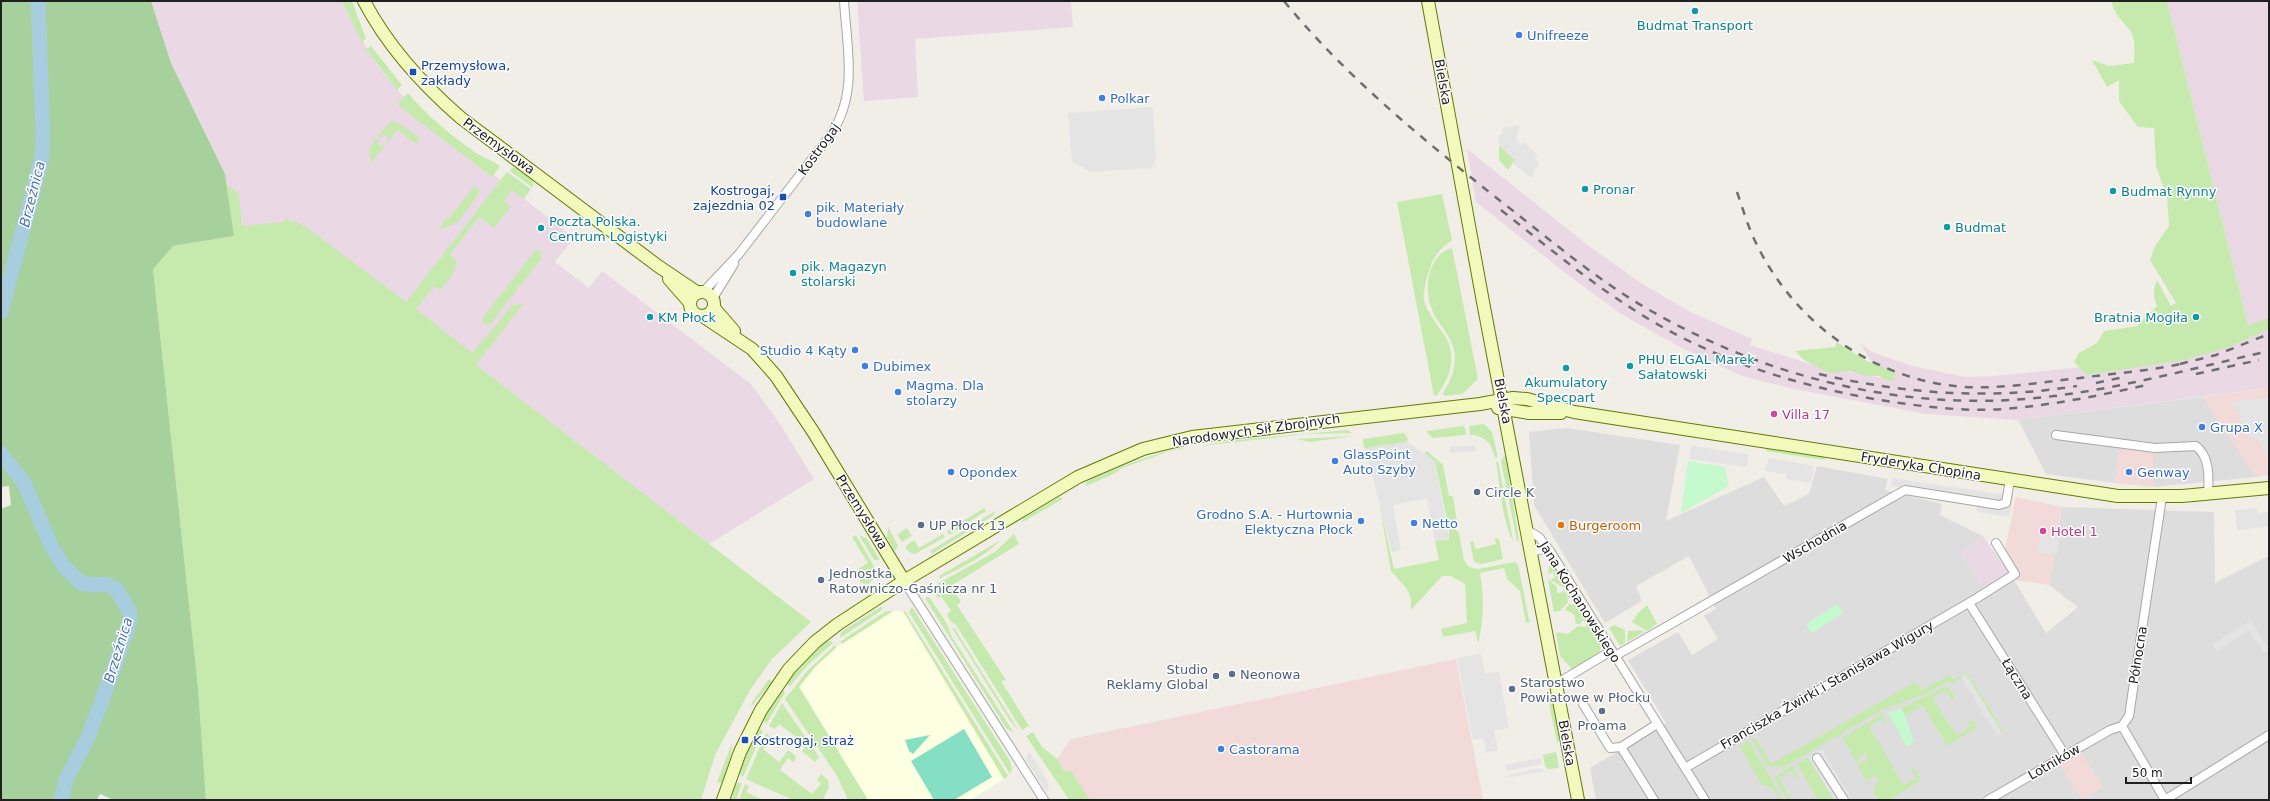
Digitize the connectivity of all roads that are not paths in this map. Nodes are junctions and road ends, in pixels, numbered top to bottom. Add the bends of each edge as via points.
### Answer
1 (364, 1) edge
2 (844, 1) edge
3 (1428, 1) edge
4 (739, 254) junction
5 (658, 266) junction
6 (707, 298) junction
7 (690, 303) junction
8 (704, 317) junction
9 (752, 349) junction
10 (1503, 404) junction
11 (2056, 435) dead end
12 (2010, 480) junction
13 (2269, 488) edge
14 (2208, 494) junction
15 (2162, 497) junction
16 (1527, 530) junction
17 (1996, 543) dead end
18 (1550, 551) junction
19 (1531, 552) junction
20 (904, 581) junction
21 (1969, 603) junction
22 (1613, 654) junction
23 (1556, 684) junction
24 (1583, 704) dead end
25 (1657, 724) junction
26 (2122, 726) junction
27 (2269, 734) edge
28 (1621, 747) junction
29 (2065, 755) junction
30 (1817, 758) dead end
31 (1685, 768) junction
32 (723, 800) edge
33 (1044, 800) edge
34 (1578, 800) edge
35 (1654, 800) edge
36 (1705, 800) edge
37 (1844, 800) edge
38 (1988, 800) edge
39 (2165, 800) edge

1 - 5 street, Przemysłowa via 383,33 405,62 472,128
2 - 4 street, Kostrogaj via 849,77 844,111 829,137
3 - 10 street, Bielska
4 - 6 street, Kostrogaj
4 - 6 street, Kostrogaj
5 - 6 street, Przemysłowa
5 - 7 street, Przemysłowa
6 - 7 street via 692,297
6 - 8 street via 710,314
6 - 9 street, Przemysłowa
7 - 8 street via 690,309 694,314
8 - 9 street, Przemysłowa
9 - 20 street, Przemysłowa via 787,392
10 - 12 street, Fryderyka Chopina via 1527,399 1574,412
10 - 16 street, Bielska
10 - 20 street, Narodowych Sił Zbrojnych via 1480,404 1221,433 1186,438 1143,449 1078,476
11 - 14 street via 2155,448 2196,446 2206,458
12 - 15 street, Fryderyka Chopina via 2118,496
12 - 22 street, Wschodnia via 2006,504 1999,505 1905,490
13 - 14 street, Fryderyka Chopina
14 - 15 street, Fryderyka Chopina
15 - 26 street, Północna via 2129,716
16 - 18 street, Jana Kochanowskiego via 1539,537
16 - 19 street, Bielska
17 - 21 street, Franciszka Żwirki i Stanisława Wigury via 2015,574
18 - 19 street via 1543,549
18 - 22 street, Jana Kochanowskiego
19 - 23 street, Bielska
20 - 32 street, Narodowych Sił Zbrojnych via 830,630 789,669 764,704 749,731
20 - 33 street, Przemysłowa
21 - 29 street, Łączna
21 - 31 street, Franciszka Żwirki i Stanisława Wigury
22 - 23 street
22 - 25 street, Jana Kochanowskiego
23 - 34 street, Bielska
24 - 28 street via 1610,748
25 - 28 street
25 - 31 street, Jana Kochanowskiego
26 - 29 street, Lotników
26 - 39 street
27 - 39 street
28 - 35 street
29 - 38 street, Lotników
30 - 37 street
31 - 36 street, Jana Kochanowskiego

